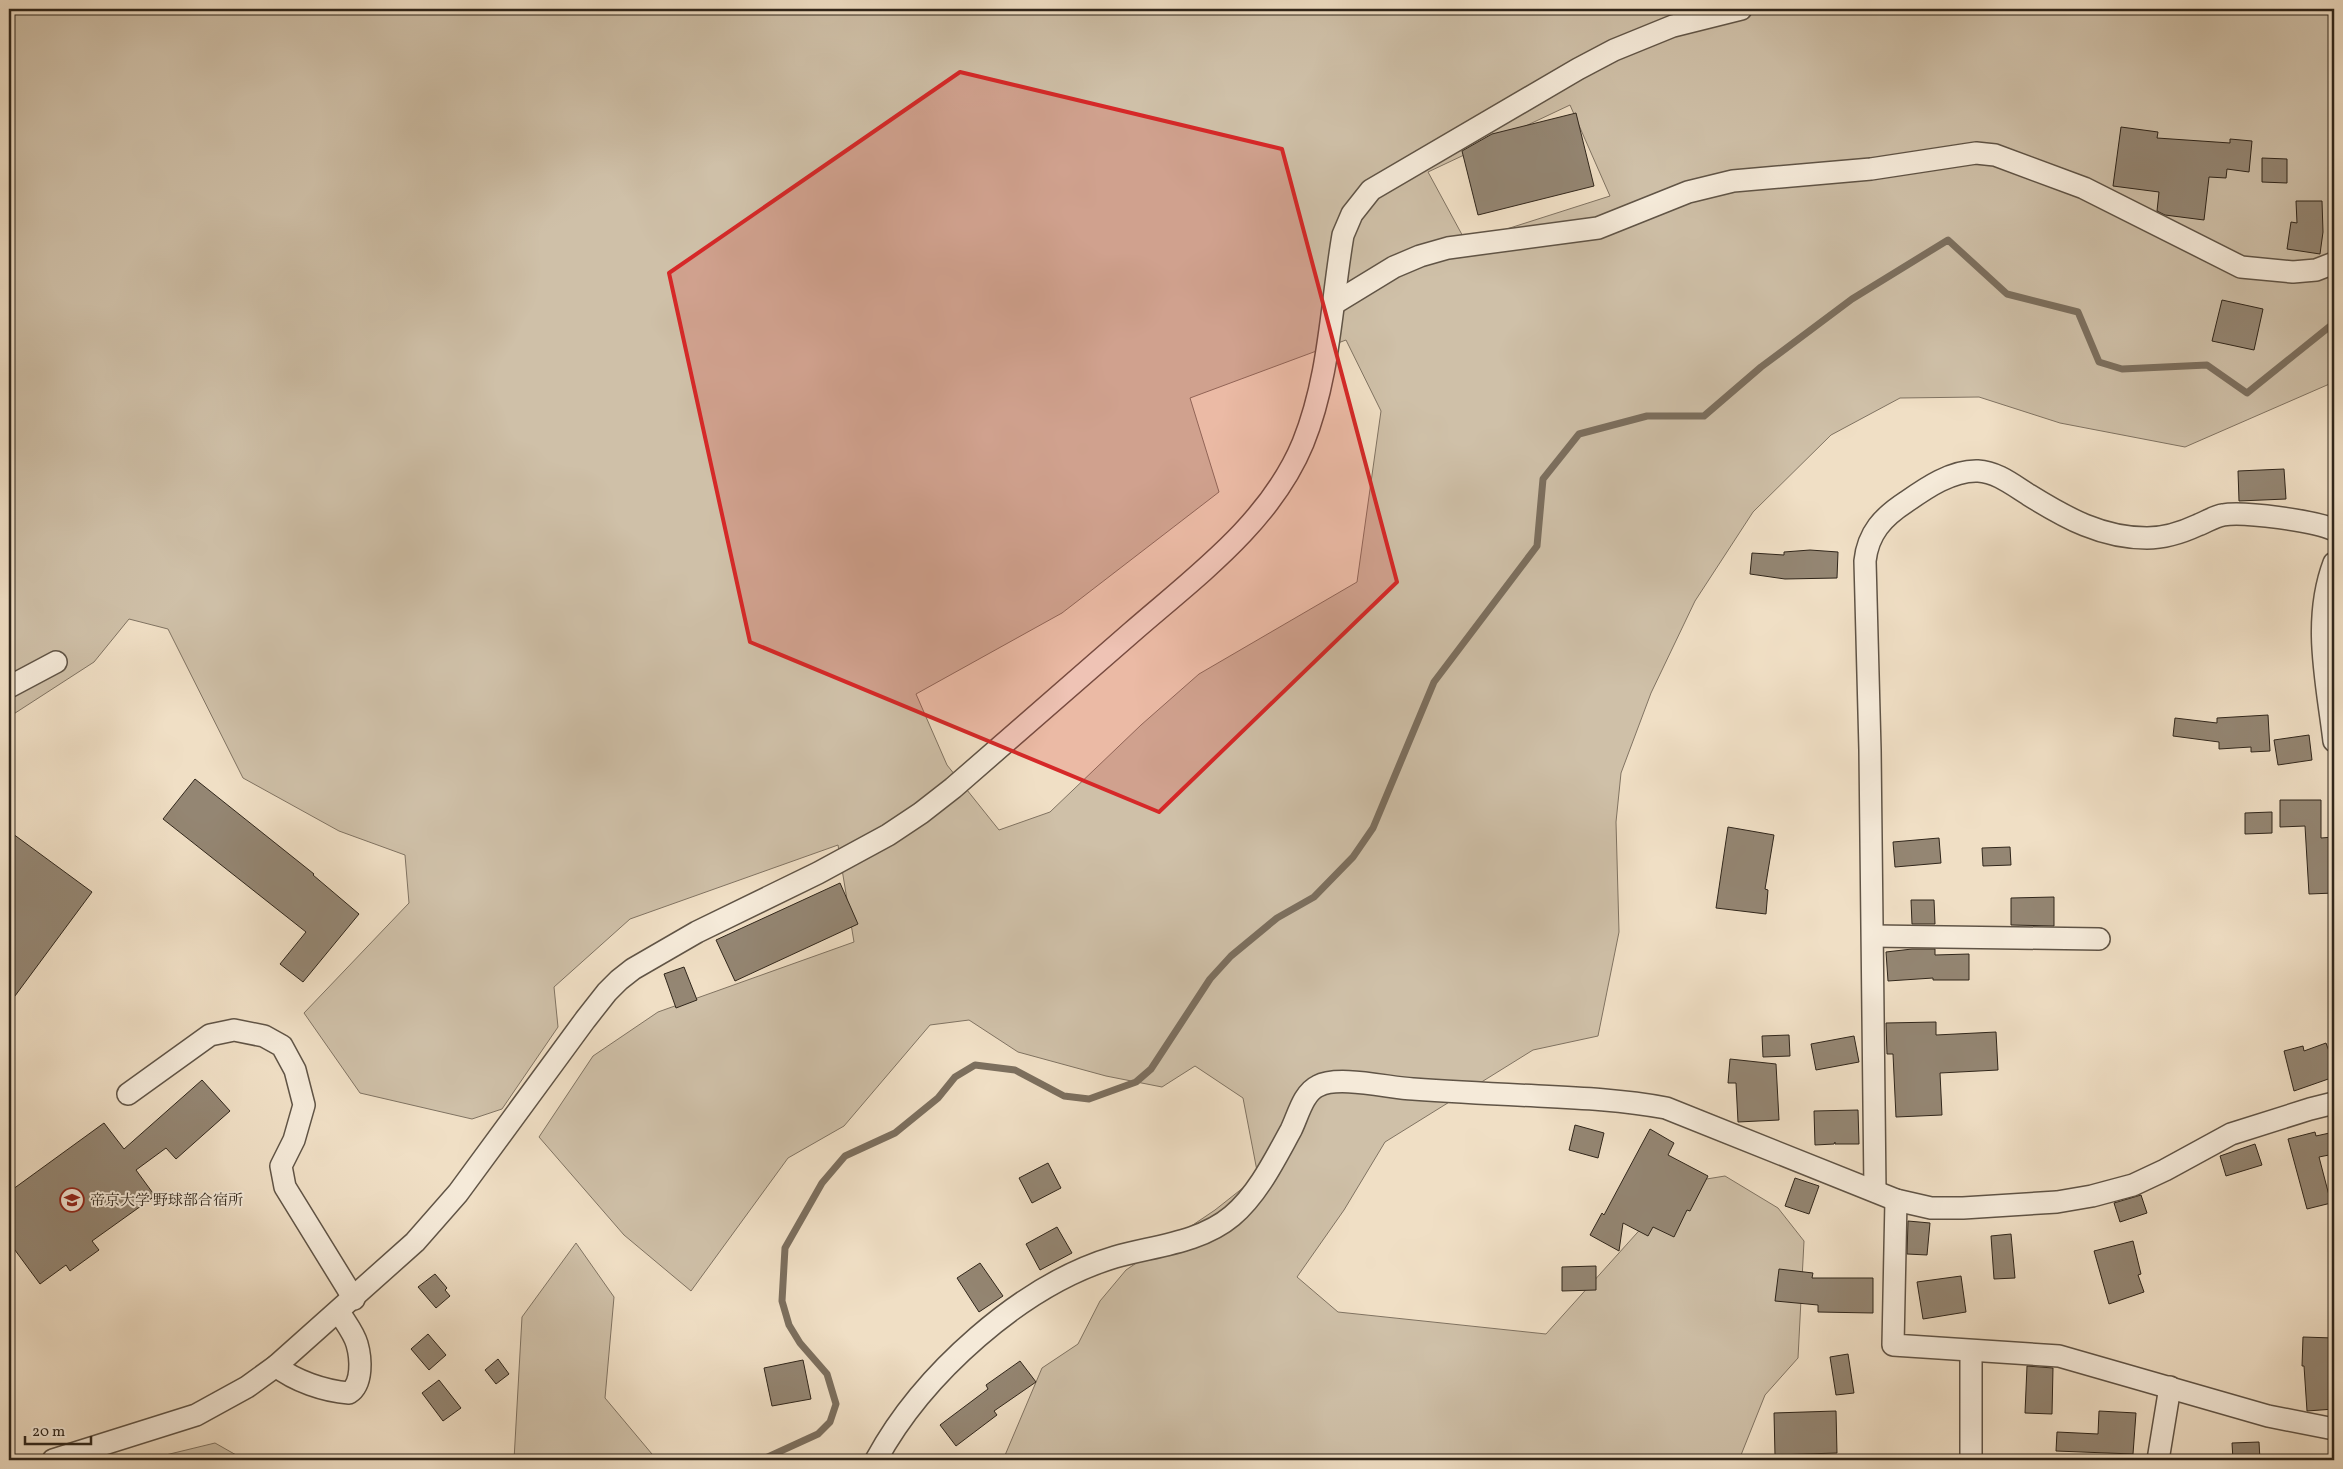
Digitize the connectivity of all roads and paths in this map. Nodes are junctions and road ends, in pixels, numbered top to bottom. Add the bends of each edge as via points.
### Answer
1 (1742, 9) edge
2 (2334, 263) edge
3 (1335, 303) junction
4 (2334, 530) edge
5 (2334, 563) edge
6 (56, 662) dead end
7 (9, 687) edge
8 (2334, 741) edge
9 (1873, 936) junction
10 (2099, 939) dead end
11 (128, 1094) dead end
12 (2334, 1103) edge
13 (1875, 1191) junction
14 (1896, 1200) junction
15 (346, 1306) junction
16 (1971, 1351) junction
17 (276, 1366) junction
18 (2170, 1387) junction
19 (2334, 1429) edge
20 (53, 1460) edge
21 (876, 1460) edge
22 (1971, 1460) edge
23 (2158, 1460) edge

1 - 3 street via 1673,26 1614,50 1371,190 1352,214 1343,235
2 - 3 street via 2316,270 2293,272 2241,267 2084,188 1995,155 1976,154 1895,166 1733,181 1688,192 1598,228 1504,239 1430,253 1394,267
3 - 15 street via 1317,401 1303,444 1256,517 1230,545 921,813 836,864 661,951 619,980 560,1052 458,1193 416,1242
4 - 9 street via 2242,513 2222,515 2168,536 2148,538 2107,534 2064,517 1998,476 1977,471 1964,472 1936,484 1880,521 1867,544 1865,561
5 - 8 street via 2324,594 2321,630
6 - 7 street
9 - 10 street
9 - 13 street
11 - 15 street via 210,1035 234,1030 264,1036 282,1046 295,1070 304,1105 294,1140 281,1166 286,1187
12 - 14 street via 2231,1134 2133,1185 2092,1196 2057,1202 1963,1208 1931,1208
13 - 14 street
13 - 21 street via 1666,1108 1579,1098 1331,1082 1318,1086 1308,1095 1269,1168 1233,1215 1219,1226 1197,1235 1086,1267 1032,1298 944,1368 901,1419
14 - 16 street via 1893,1345
15 - 17 street
15 - 17 street via 360,1364 354,1390 349,1393 328,1389 290,1377
16 - 18 street via 2059,1356
16 - 22 street
17 - 20 street via 247,1387 196,1415
18 - 19 street via 2268,1416
18 - 23 street

